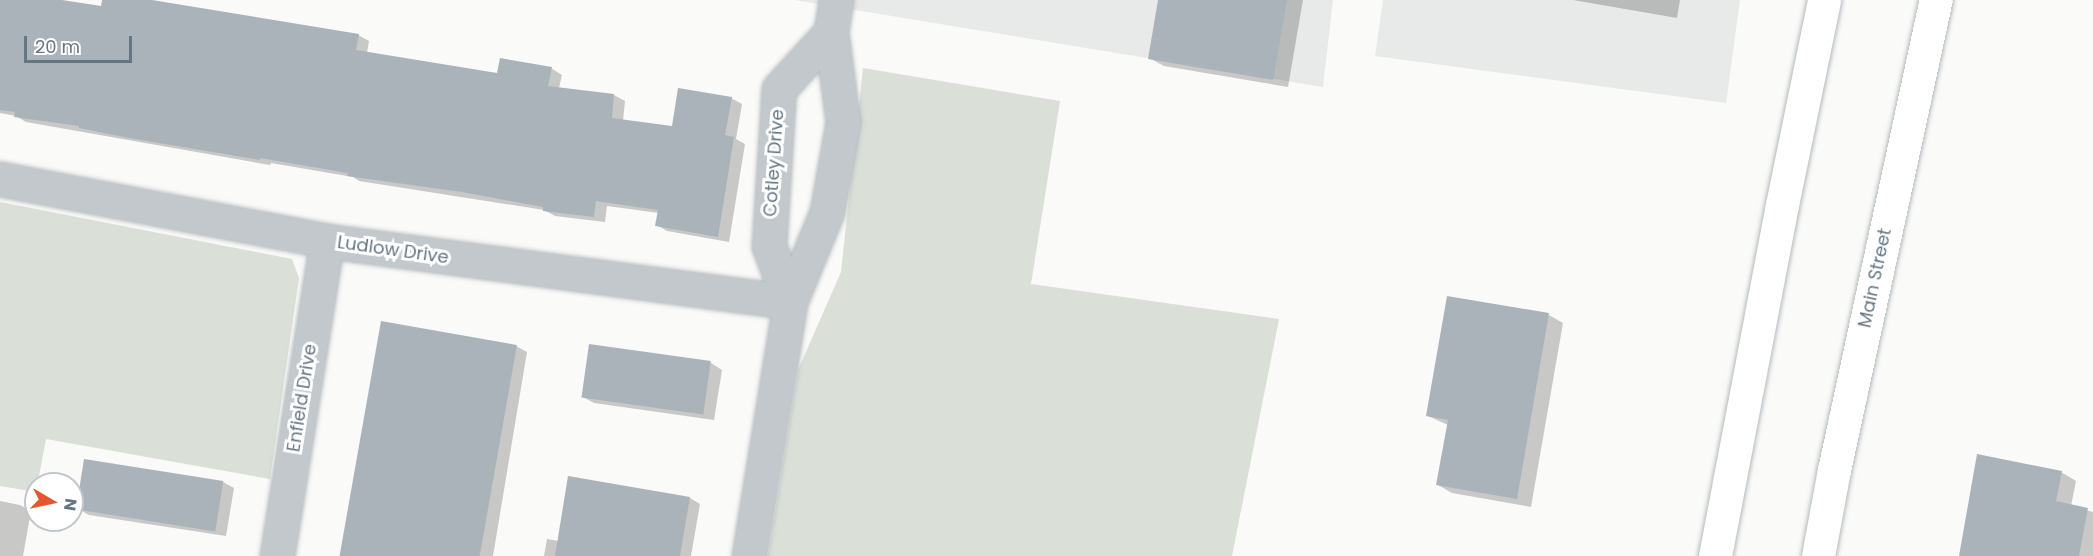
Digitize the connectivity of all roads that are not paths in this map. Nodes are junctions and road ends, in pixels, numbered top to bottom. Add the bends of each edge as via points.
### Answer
1 (1824, 0) edge
2 (1936, 0) edge
3 (834, 16) edge
4 (0, 178) edge
5 (327, 241) junction
6 (790, 302) junction
7 (277, 556) edge
8 (749, 556) edge
9 (1715, 556) edge
10 (1818, 556) edge

1 - 9 main road
2 - 10 main road, Main Street via 1833,470
3 - 6 street, Cotley Drive via 843,122 827,212
3 - 6 street, Cotley Drive via 780,89 769,246
4 - 5 street, Ludlow Drive
5 - 6 street, Ludlow Drive
5 - 7 street, Enfield Drive
6 - 8 street, Cotley Drive

